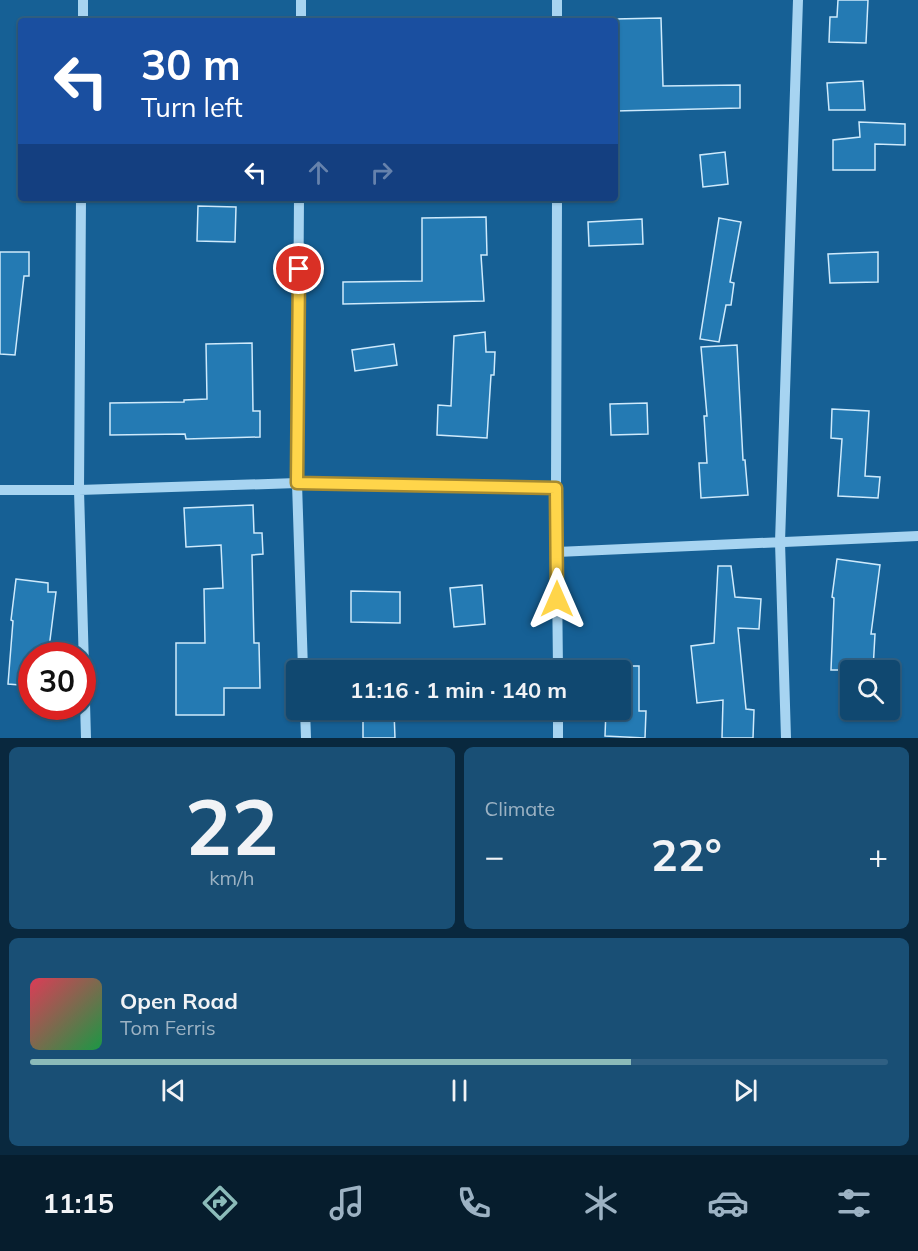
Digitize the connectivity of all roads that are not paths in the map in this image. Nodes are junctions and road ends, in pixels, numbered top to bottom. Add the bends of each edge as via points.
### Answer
1 (83, 0) edge
2 (301, 0) edge
3 (557, 0) edge
4 (798, 0) edge
5 (82, 18) edge
6 (301, 18) edge
7 (557, 18) edge
8 (81, 201) edge
9 (299, 201) edge
10 (557, 201) edge
11 (297, 483) junction
12 (556, 488) junction
13 (0, 490) edge
14 (79, 490) junction
15 (918, 536) edge
16 (780, 542) junction
17 (556, 552) junction
18 (303, 660) edge
19 (558, 660) edge
20 (305, 720) edge
21 (558, 720) edge
22 (86, 738) edge
23 (306, 738) edge
24 (558, 738) edge
25 (786, 738) edge

1 - 5 street
2 - 6 street
3 - 7 street
4 - 16 street
8 - 14 street
9 - 11 street
10 - 12 street
11 - 12 street
11 - 14 street
11 - 18 street
12 - 17 street
13 - 14 street
14 - 22 street
15 - 16 street
16 - 17 street
16 - 25 street
17 - 19 street
20 - 23 street
21 - 24 street

